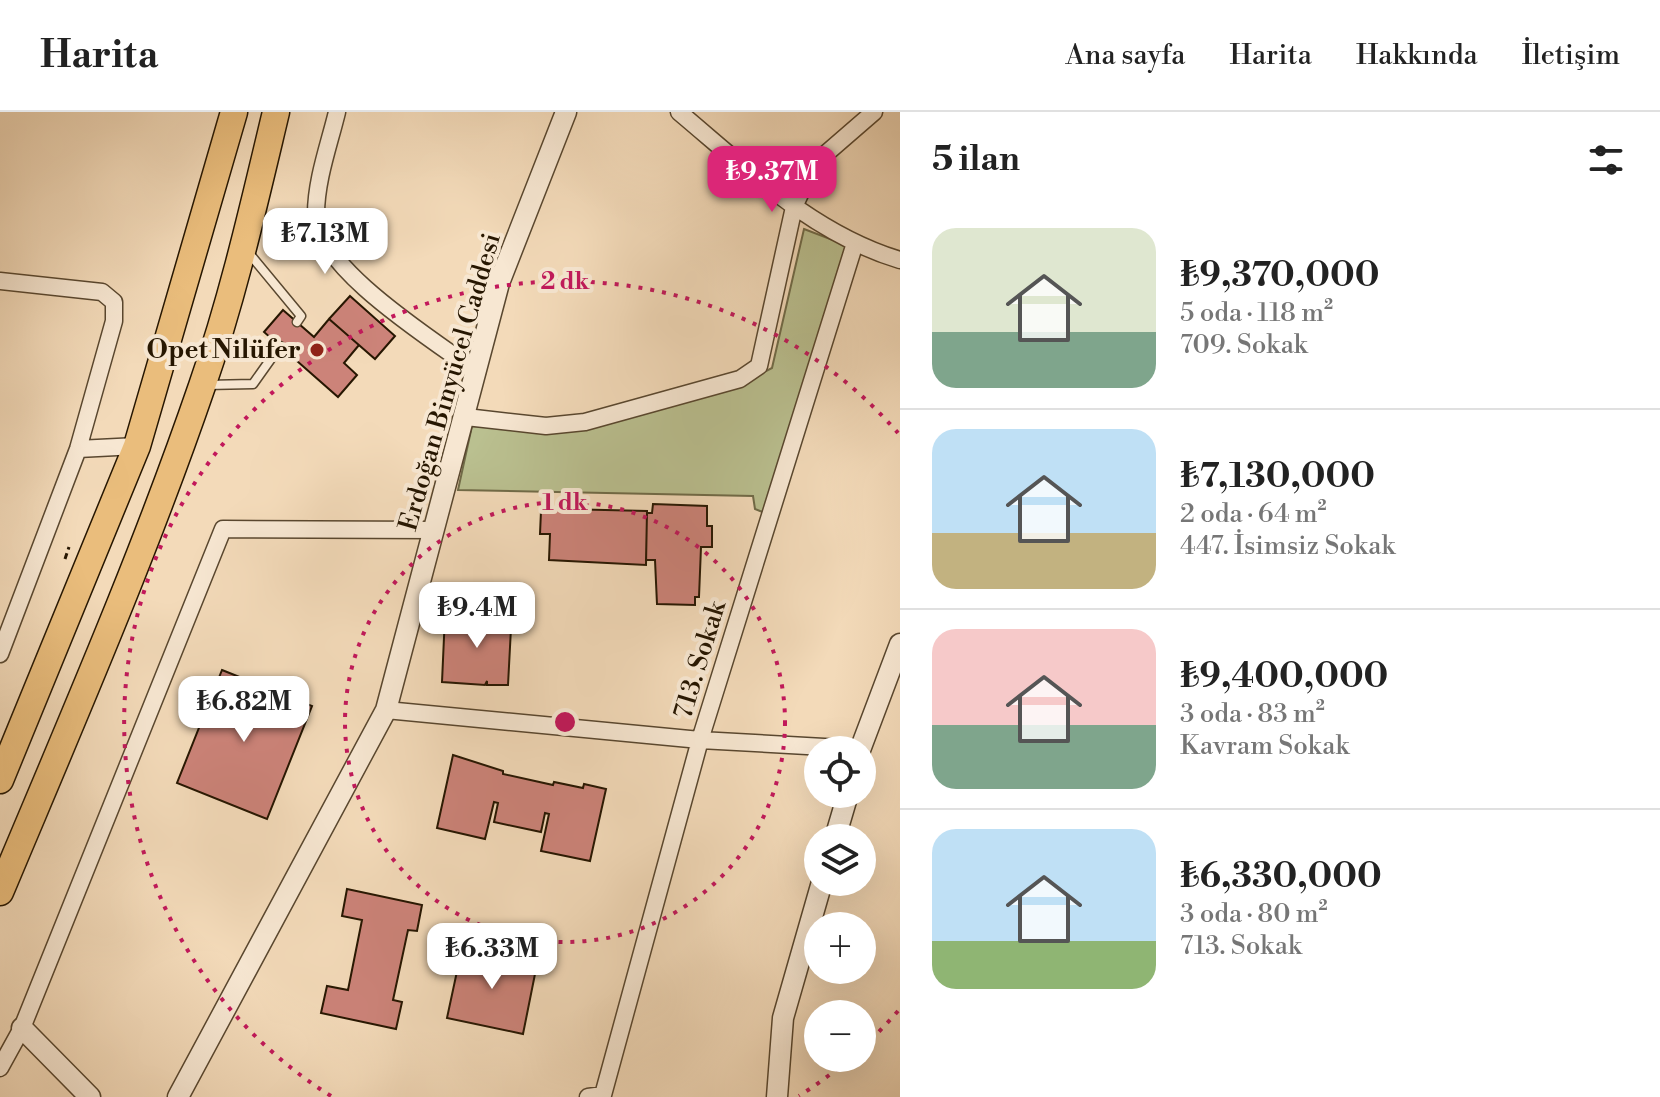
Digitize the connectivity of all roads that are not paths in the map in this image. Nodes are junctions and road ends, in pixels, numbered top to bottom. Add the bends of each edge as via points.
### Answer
1 (234, 112) edge
2 (276, 112) edge
3 (337, 112) edge
4 (566, 112) edge
5 (679, 112) edge
6 (874, 112) edge
7 (794, 207) junction
8 (855, 243) junction
9 (244, 248) junction
10 (900, 260) edge
11 (0, 281) edge
12 (297, 322) dead end
13 (280, 346) dead end
14 (477, 372) junction
15 (203, 385) junction
16 (466, 417) junction
17 (137, 446) junction
18 (78, 449) junction
19 (435, 530) junction
20 (5, 628) edge
21 (900, 644) edge
22 (0, 654) edge
23 (386, 710) junction
24 (865, 736) edge
25 (700, 740) junction
26 (804, 746) edge
27 (0, 780) edge
28 (0, 892) edge
29 (818, 896) edge
30 (22, 1028) junction
31 (0, 1068) edge
32 (596, 1096) edge
33 (90, 1097) edge
34 (178, 1097) edge
35 (777, 1097) edge

1 - 17 main road
2 - 9 main road
3 - 14 street via 316,216 326,249 368,291
4 - 14 street, Erdoğan Binyücel Caddesi via 499,283
5 - 7 street
6 - 7 street via 814,164
7 - 8 street
7 - 16 street via 759,366 740,379 585,422 546,426
8 - 10 street
8 - 25 street, 713. Sokak
9 - 12 lane via 301,316
9 - 15 main road
11 - 18 street via 102,292 114,302 114,321
13 - 15 lane via 253,384
14 - 16 street, Erdoğan Binyücel Caddesi
15 - 28 main road via 107,638
16 - 19 street, Erdoğan Binyücel Caddesi
17 - 18 street
17 - 27 main road
18 - 20 street
19 - 23 street, Erdoğan Binyücel Caddesi
19 - 30 street via 223,529
20 - 22 street
21 - 24 street
23 - 25 street
23 - 34 street, Erdoğan Binyücel Caddesi
25 - 26 street
25 - 32 street, 713. Sokak
29 - 35 street via 783,1018
30 - 31 street
30 - 33 street

